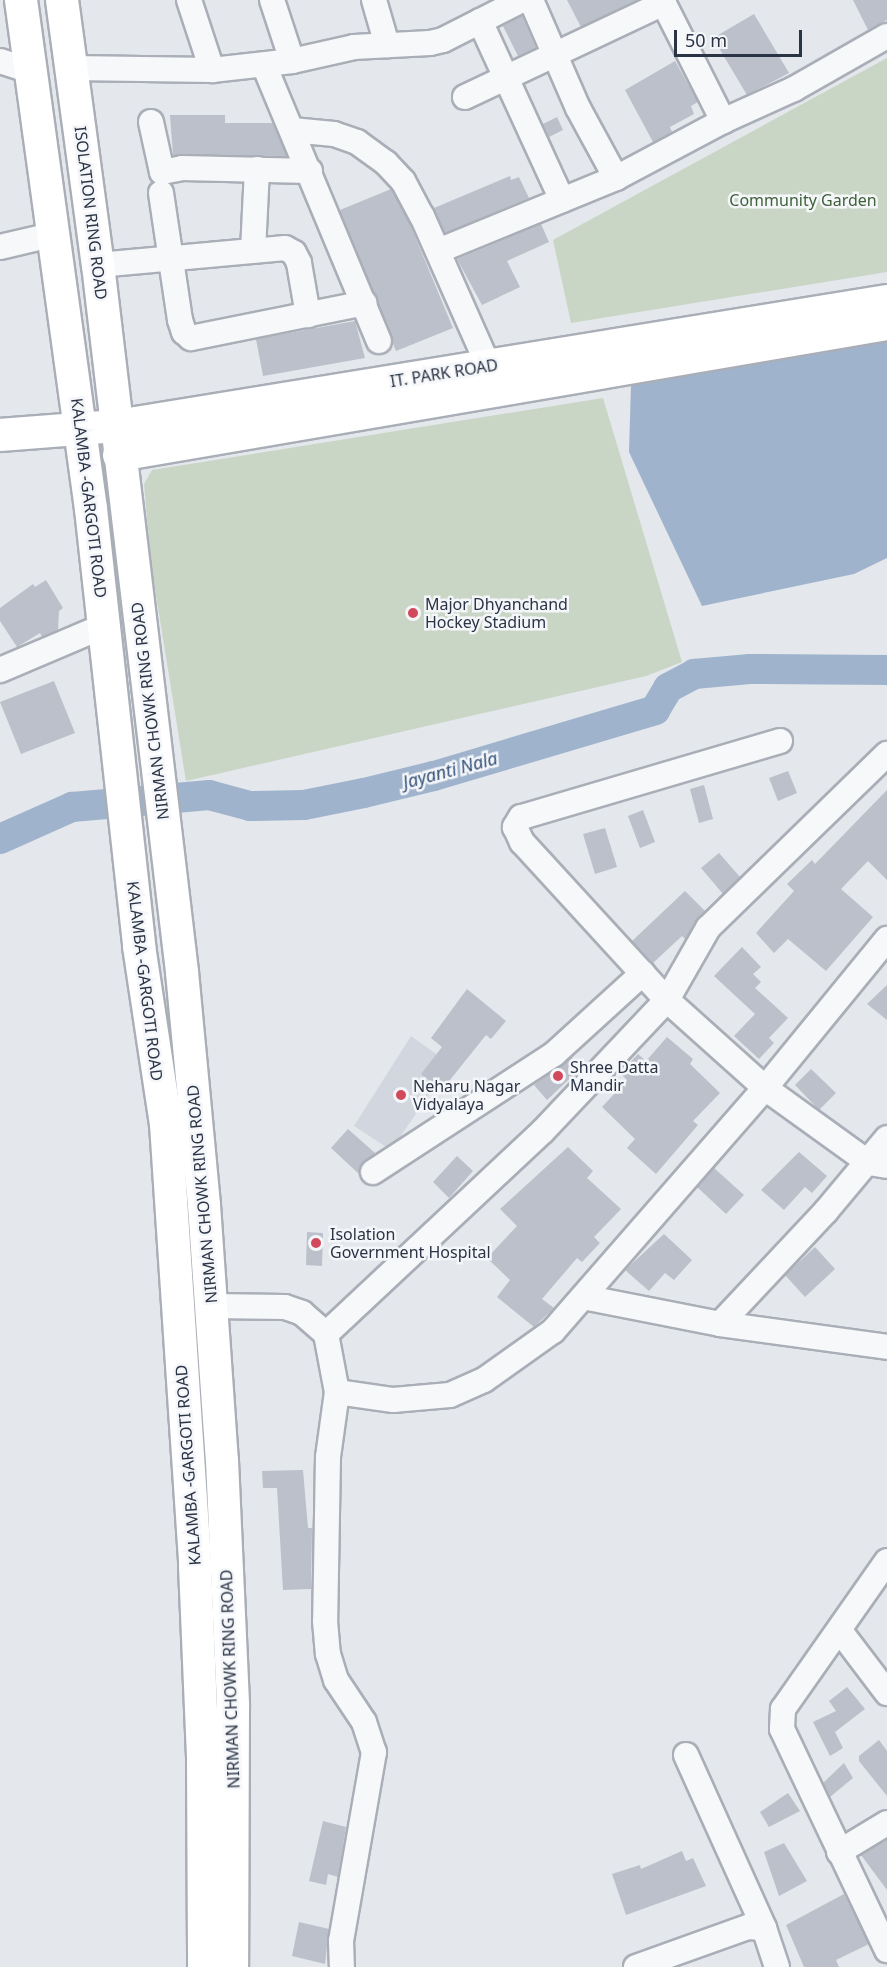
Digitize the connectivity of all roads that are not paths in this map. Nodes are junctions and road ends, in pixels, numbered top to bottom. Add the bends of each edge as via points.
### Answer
1 (21, 0) edge
2 (62, 0) edge
3 (189, 0) edge
4 (272, 0) edge
5 (374, 0) edge
6 (522, 0) edge
7 (531, 0) edge
8 (663, 2) edge
9 (480, 21) junction
10 (887, 36) edge
11 (387, 45) junction
12 (556, 56) junction
13 (0, 61) edge
14 (292, 61) junction
15 (264, 65) junction
16 (72, 68) junction
17 (212, 70) junction
18 (30, 71) junction
19 (509, 77) junction
20 (465, 98) dead end
21 (723, 121) junction
22 (151, 122) dead end
23 (292, 130) junction
24 (257, 169) junction
25 (310, 171) junction
26 (616, 178) junction
27 (162, 193) dead end
28 (562, 200) junction
29 (51, 234) junction
30 (0, 247) edge
31 (253, 251) junction
32 (438, 251) junction
33 (170, 256) junction
34 (98, 265) junction
35 (887, 302) edge
36 (364, 303) junction
37 (308, 315) junction
38 (887, 324) edge
39 (379, 341) dead end
40 (488, 365) junction
41 (81, 428) junction
42 (0, 435) edge
43 (118, 440) junction
44 (105, 624) junction
45 (0, 670) edge
46 (780, 741) dead end
47 (887, 754) edge
48 (887, 939) edge
49 (643, 974) junction
50 (667, 1000) junction
51 (765, 1088) junction
52 (887, 1138) edge
53 (878, 1165) edge
54 (373, 1172) dead end
55 (583, 1298) junction
56 (211, 1306) junction
57 (720, 1324) junction
58 (326, 1334) junction
59 (887, 1347) edge
60 (338, 1392) junction
61 (887, 1561) edge
62 (840, 1630) junction
63 (887, 1693) edge
64 (686, 1755) dead end
65 (887, 1823) edge
66 (839, 1852) junction
67 (764, 1929) junction
68 (887, 1950) edge
69 (204, 1967) edge
70 (232, 1967) edge
71 (342, 1967) edge
72 (636, 1967) edge
73 (777, 1967) edge

1 - 18 main road, KALAMBA -GARGOTI ROAD
2 - 16 main road, ISOLATION RING ROAD
3 - 17 street
4 - 14 street
5 - 11 street
6 - 9 street
7 - 12 street
8 - 12 street
8 - 21 street
9 - 11 street via 443,40
9 - 19 street
10 - 21 street via 794,89
11 - 14 street via 354,46
12 - 19 street
12 - 26 street
13 - 18 street
14 - 15 street
15 - 17 street
15 - 23 street
16 - 17 street
16 - 34 main road, ISOLATION RING ROAD
18 - 29 main road, KALAMBA -GARGOTI ROAD
19 - 20 street
19 - 28 street
21 - 26 street
22 - 24 street via 162,172 182,168
23 - 25 street
23 - 32 street via 334,134 357,142 386,163 403,181
24 - 25 street
24 - 31 street
25 - 36 street
26 - 28 street
27 - 33 street
28 - 32 street
29 - 30 street
29 - 41 main road, KALAMBA -GARGOTI ROAD
31 - 33 street
31 - 37 street via 285,248 294,253
32 - 40 street
33 - 34 street
33 - 37 street via 180,320 191,338
34 - 43 main road, ISOLATION RING ROAD
35 - 40 main road, IT. PARK ROAD
36 - 37 street
36 - 39 street
38 - 43 main road, IT. PARK ROAD
40 - 43 main road, IT. PARK ROAD
41 - 42 main road, IT. PARK ROAD
41 - 43 main road, IT. PARK ROAD
41 - 44 main road, KALAMBA -GARGOTI ROAD
43 - 56 main road, NIRMAN CHOWK RING ROAD via 182,972
44 - 45 street
44 - 69 main road, KALAMBA -GARGOTI ROAD via 153,1055 166,1124 195,1566 203,1760
46 - 49 street via 521,817 515,827 522,842
47 - 50 street via 708,928
48 - 51 street
49 - 50 street
49 - 54 street via 555,1054
50 - 51 street
50 - 58 street via 542,1132
51 - 53 street
51 - 55 street
52 - 53 street
53 - 57 street
55 - 57 street
55 - 60 street via 554,1331 484,1380 450,1395 393,1400
56 - 58 street via 285,1307 302,1313
56 - 70 main road, NIRMAN CHOWK RING ROAD via 233,1706
57 - 59 street
58 - 60 street
60 - 71 street via 328,1456 327,1643 336,1680 368,1731 374,1752 341,1941
61 - 62 street
62 - 63 street
62 - 66 street via 783,1708 782,1729
64 - 67 street
65 - 66 street
66 - 68 street
67 - 72 street via 739,1929
67 - 73 street

